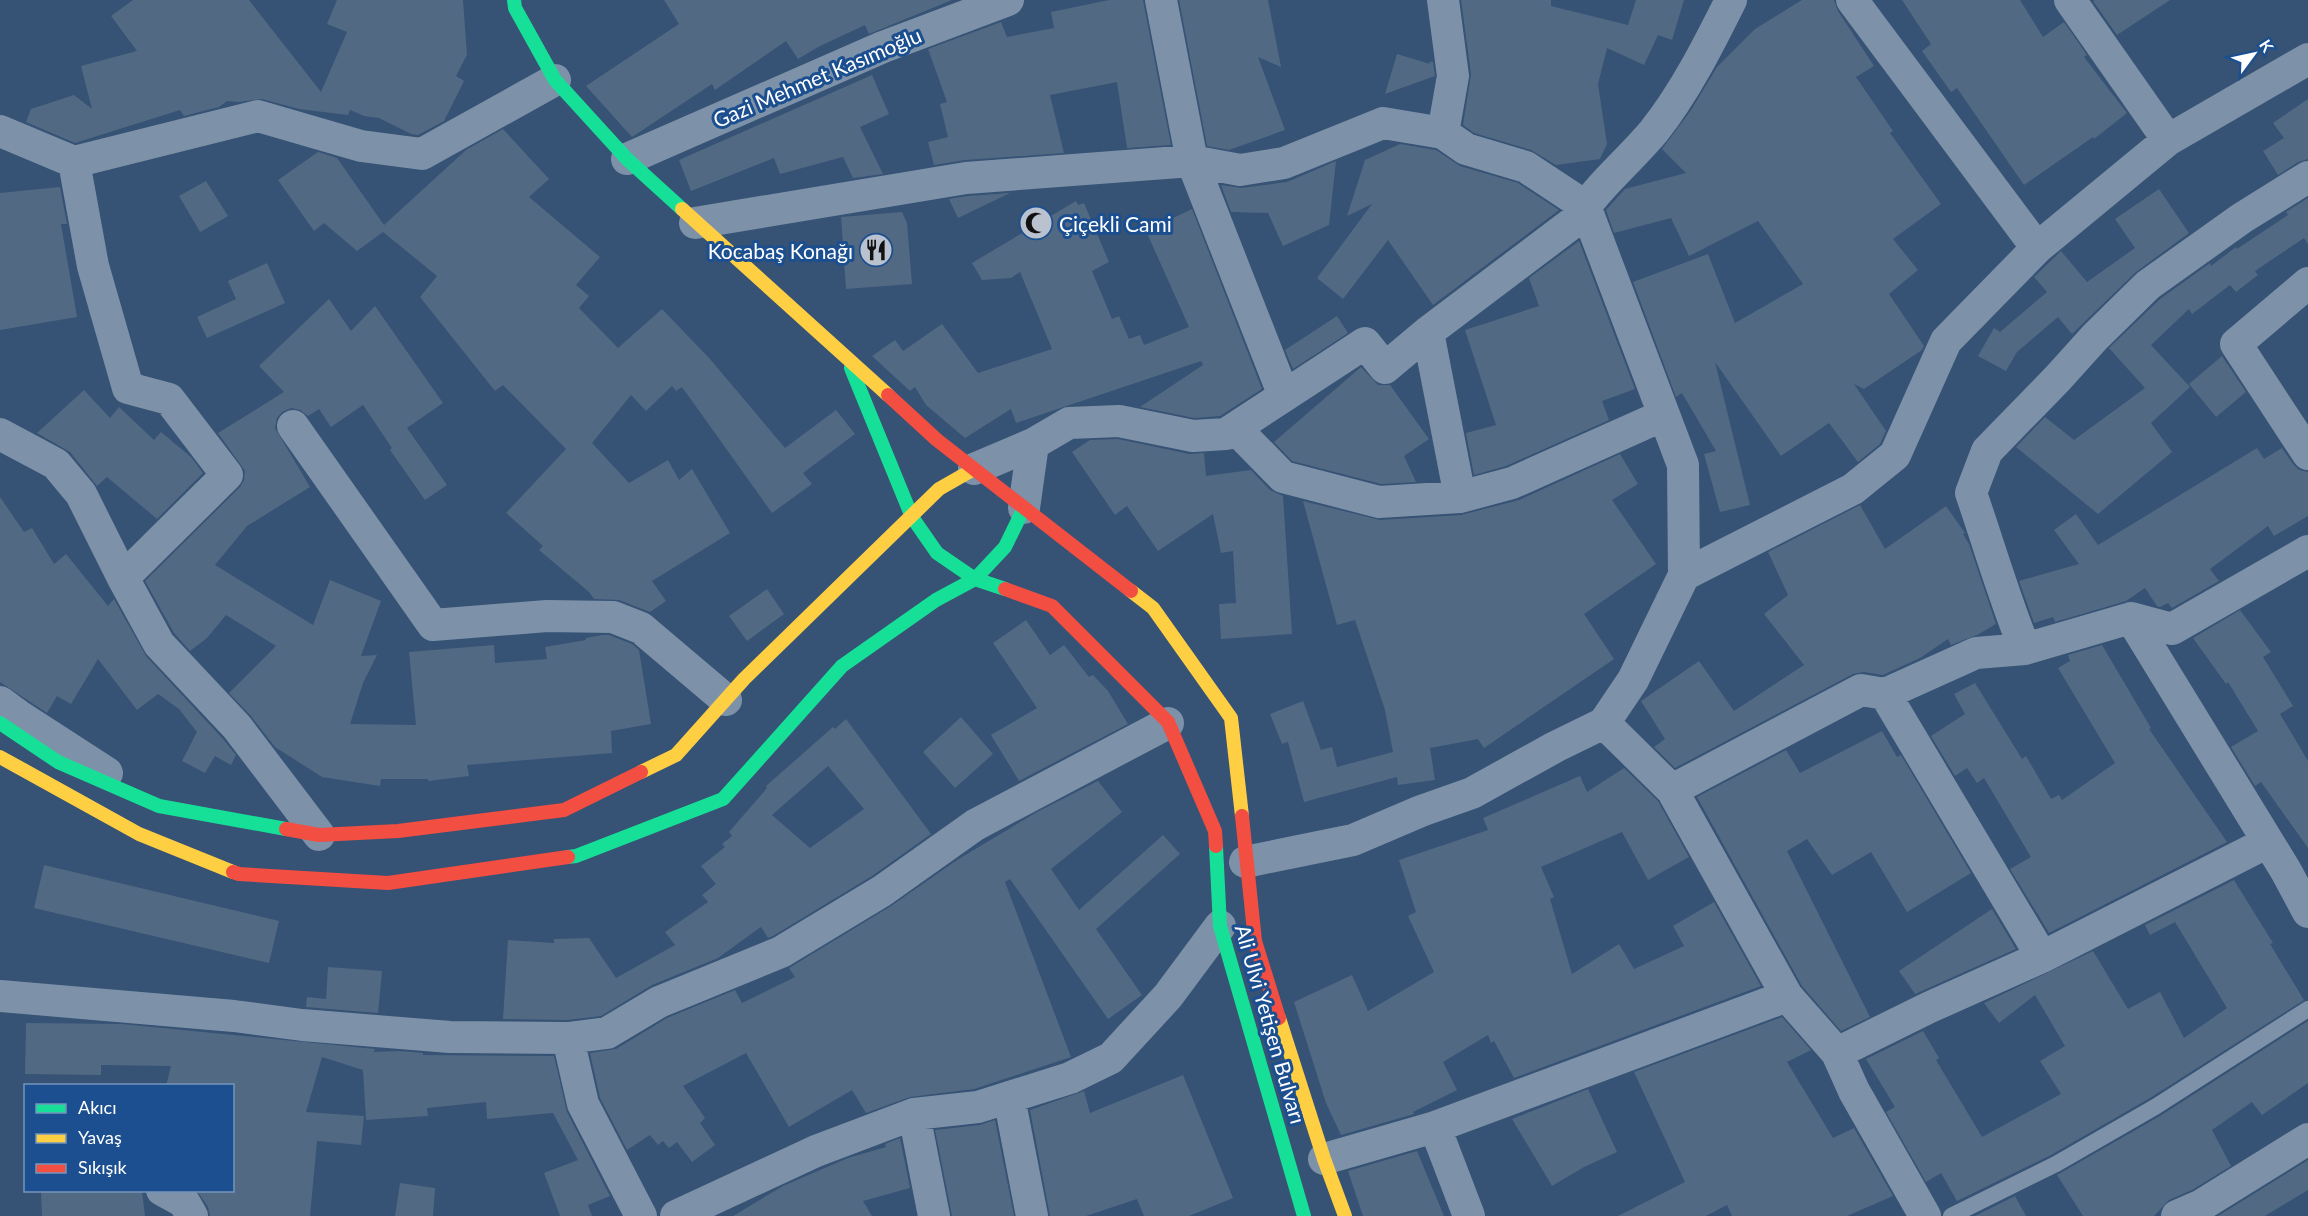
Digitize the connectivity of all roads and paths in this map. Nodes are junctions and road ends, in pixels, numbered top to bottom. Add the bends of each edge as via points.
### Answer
1 (514, 0) edge
2 (1008, 0) edge
3 (1161, 0) edge
4 (1443, 0) edge
5 (1731, 0) edge
6 (1852, 0) edge
7 (2070, 0) edge
8 (2308, 59) edge
9 (555, 80) junction
10 (0, 132) edge
11 (1443, 133) junction
12 (2168, 140) junction
13 (627, 159) junction
14 (1192, 161) junction
15 (74, 162) junction
16 (2308, 177) edge
17 (1585, 206) junction
18 (695, 223) junction
19 (2037, 248) junction
20 (2308, 283) edge
21 (1428, 333) junction
22 (848, 361) junction
23 (1284, 396) junction
24 (1664, 415) junction
25 (293, 426) dead end
26 (1235, 428) junction
27 (0, 434) edge
28 (1033, 444) junction
29 (2308, 454) edge
30 (974, 469) junction
31 (1460, 497) junction
32 (1024, 508) junction
33 (912, 517) junction
34 (2308, 551) edge
35 (1683, 575) junction
36 (123, 578) junction
37 (975, 579) junction
38 (2131, 618) junction
39 (2025, 649) junction
40 (1886, 694) junction
41 (726, 700) junction
42 (0, 702) edge
43 (0, 723) edge
44 (1168, 723) junction
45 (1604, 723) junction
46 (0, 757) edge
47 (1672, 790) junction
48 (159, 806) junction
49 (319, 835) junction
50 (2268, 842) junction
51 (1245, 862) junction
52 (2308, 912) edge
53 (1220, 926) junction
54 (2042, 957) junction
55 (0, 996) edge
56 (1787, 996) junction
57 (2308, 1009) edge
58 (568, 1038) junction
59 (1838, 1053) junction
60 (1009, 1097) junction
61 (914, 1114) junction
62 (1435, 1127) junction
63 (2308, 1139) edge
64 (1324, 1159) junction
65 (164, 1192) edge
66 (709, 1209) edge
67 (2195, 1213) edge
68 (192, 1216) edge
69 (641, 1216) edge
70 (676, 1216) edge
71 (934, 1216) edge
72 (1032, 1216) edge
73 (1304, 1216) edge
74 (1345, 1216) edge
75 (1469, 1216) edge
76 (1925, 1216) edge
77 (1951, 1216) edge

1 - 9 main road
2 - 13 street, Gazi Mehmet Kasımoğlu via 883,47
3 - 14 street
4 - 11 street via 1454,76
5 - 17 street via 1689,77 1654,130
6 - 19 street
7 - 12 street
8 - 12 street
9 - 13 main road
9 - 15 street via 422,154 361,146 258,116
10 - 15 street
11 - 14 street via 1383,123 1284,164 1240,170
11 - 17 street via 1466,149 1526,167
12 - 19 street
13 - 18 main road
14 - 18 street via 966,178
14 - 23 street
15 - 36 street via 93,266 128,388 169,399 227,475
16 - 39 street via 2148,285 1987,451 1971,493
17 - 21 street via 1575,222
17 - 24 street
18 - 22 main road
19 - 35 street via 1946,341 1895,455 1853,489
20 - 29 street via 2236,344
21 - 23 street via 1385,368 1365,343
21 - 31 street
22 - 30 main road
22 - 33 main road
23 - 26 street
24 - 31 street via 1512,483
24 - 35 street via 1683,465
25 - 41 street via 433,625 547,616 613,616 641,628
26 - 28 street via 1226,434 1193,436 1119,421 1069,423
26 - 31 street via 1283,477 1379,502
27 - 36 street via 57,464 81,494
28 - 30 street
28 - 32 street
30 - 32 main road
30 - 33 main road via 939,489
32 - 37 main road via 1005,547
32 - 51 main road via 1153,609 1231,718
33 - 37 main road via 937,554
33 - 41 main road
34 - 38 street via 2172,629
35 - 45 street via 1633,680
36 - 49 street via 159,644 237,727
37 - 44 main road, Ali Ulvi Yetişen Bulvarı via 1052,606
37 - 46 main road via 936,600 842,666 723,799 576,856 388,883 239,874 139,834
38 - 39 street
38 - 50 street
39 - 40 street via 1976,653
40 - 47 street via 1861,690
40 - 54 street
41 - 49 main road via 676,755 564,810 398,831
42 - 48 street
43 - 48 main road via 58,762
44 - 53 main road, Ali Ulvi Yetişen Bulvarı via 1215,831
44 - 58 street via 975,825 882,891 781,952 659,1002 607,1033
45 - 47 street
45 - 51 street via 1472,793 1353,840
47 - 56 street
48 - 49 main road
50 - 52 street
50 - 54 street
51 - 64 main road via 1255,941
53 - 60 street via 1168,996 1111,1058 1070,1078
53 - 73 main road, Ali Ulvi Yetişen Bulvarı
54 - 59 street
55 - 58 street via 450,1037
56 - 59 street
56 - 62 street
57 - 77 lane via 2145,1113 2056,1164
58 - 69 street via 583,1104
59 - 76 street via 1854,1091
60 - 61 street via 978,1107
60 - 72 street
61 - 66 street via 816,1151
61 - 71 street
62 - 64 street
62 - 75 street
63 - 67 street
64 - 74 main road
65 - 68 street via 184,1202
66 - 70 street

